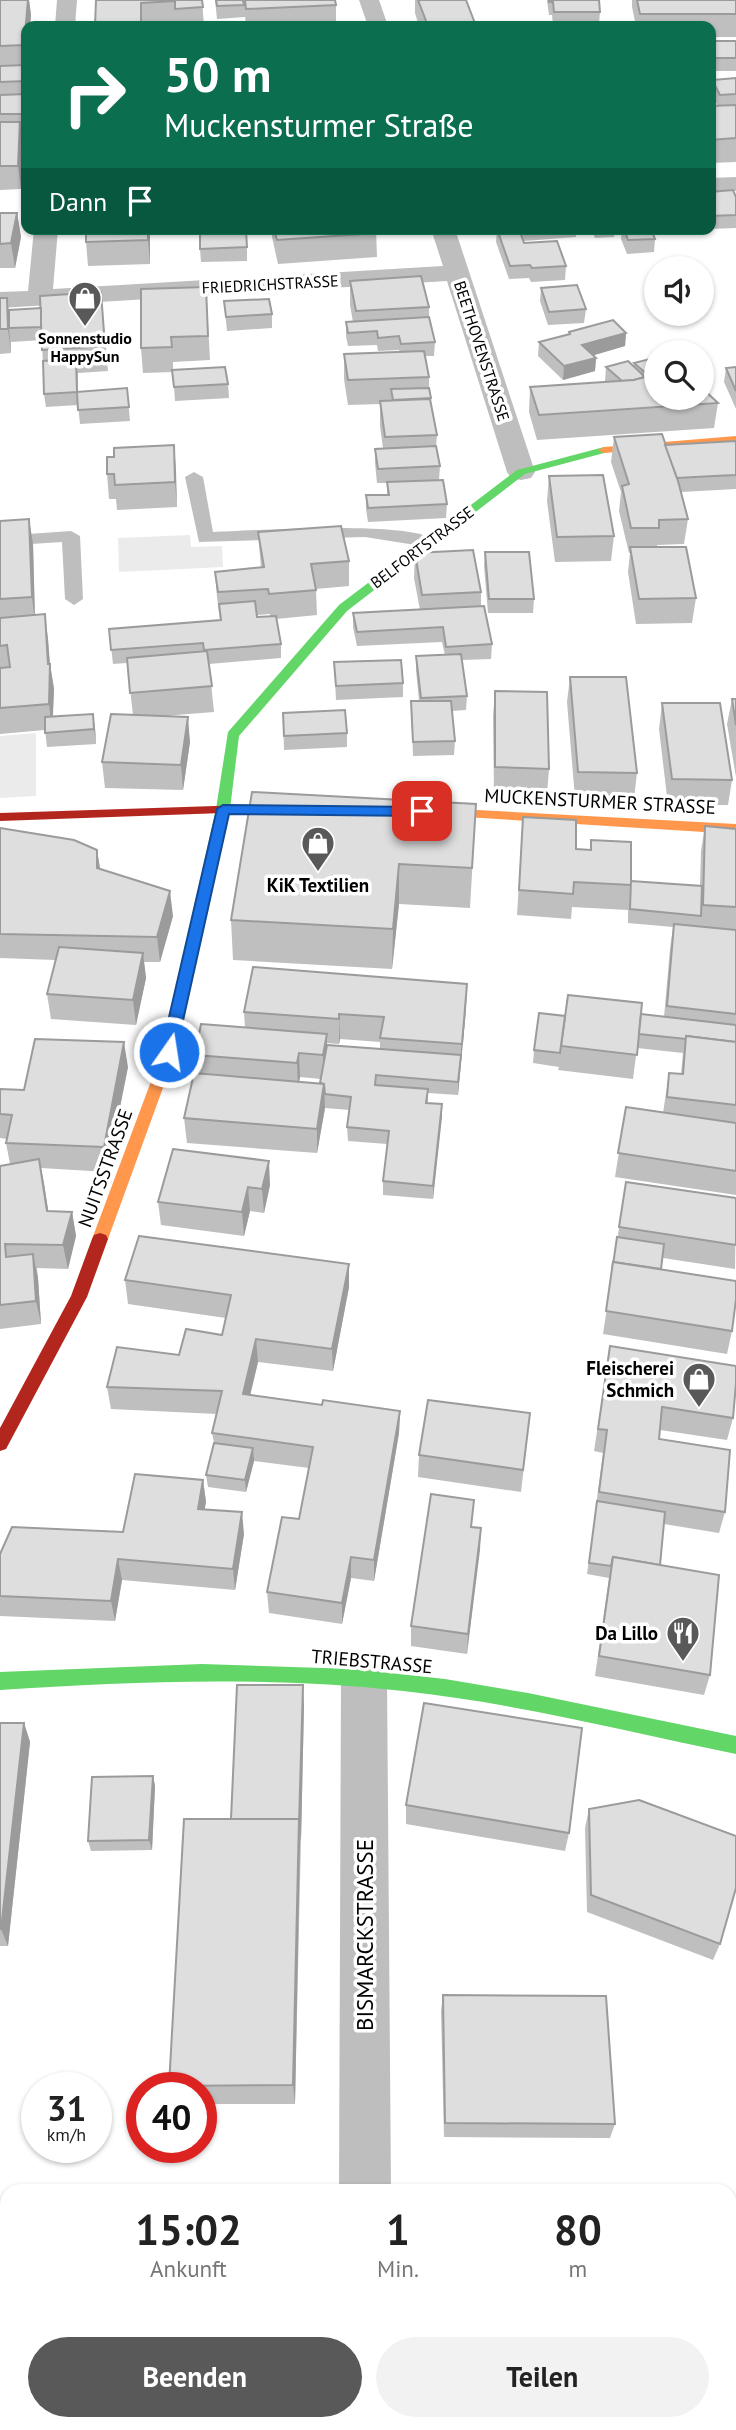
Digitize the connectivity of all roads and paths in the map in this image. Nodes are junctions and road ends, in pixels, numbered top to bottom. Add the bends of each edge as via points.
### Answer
1 (68, 0) edge
2 (369, 0) edge
3 (66, 21) edge
4 (376, 21) edge
5 (736, 184) edge
6 (716, 186) edge
7 (45, 235) edge
8 (445, 235) edge
9 (457, 273) junction
10 (40, 298) junction
11 (0, 300) edge
12 (736, 439) edge
13 (521, 472) junction
14 (194, 477) dead end
15 (0, 541) edge
16 (428, 542) junction
17 (74, 599) dead end
18 (223, 809) junction
19 (263, 810) edge
20 (409, 811) edge
21 (0, 817) edge
22 (736, 829) edge
23 (0, 1444) edge
24 (364, 1679) junction
25 (0, 1681) edge
26 (736, 1745) edge
27 (365, 2184) edge

1 - 3 street
2 - 4 street
5 - 6 street
7 - 10 street
8 - 9 street, BEETHOVENSTRASSE
9 - 10 street, FRIEDRICHSTRASSE
9 - 13 street, BEETHOVENSTRASSE
10 - 11 street, FRIEDRICHSTRASSE
12 - 13 street, BELFORTSTRASSE via 611,448
13 - 16 street, BELFORTSTRASSE
14 - 16 lane via 205,538 365,532
15 - 17 lane via 71,536
16 - 18 street, BELFORTSTRASSE via 343,608 233,735
18 - 19 street
18 - 21 street
18 - 23 street, NUITSSTRASSE via 169,1052 154,1096 79,1297
20 - 22 street, MUCKENSTURMER STRASSE
24 - 25 street, TRIEBSTRASSE via 190,1670
24 - 26 street, TRIEBSTRASSE via 461,1690
24 - 27 street, BISMARCKSTRASSE

